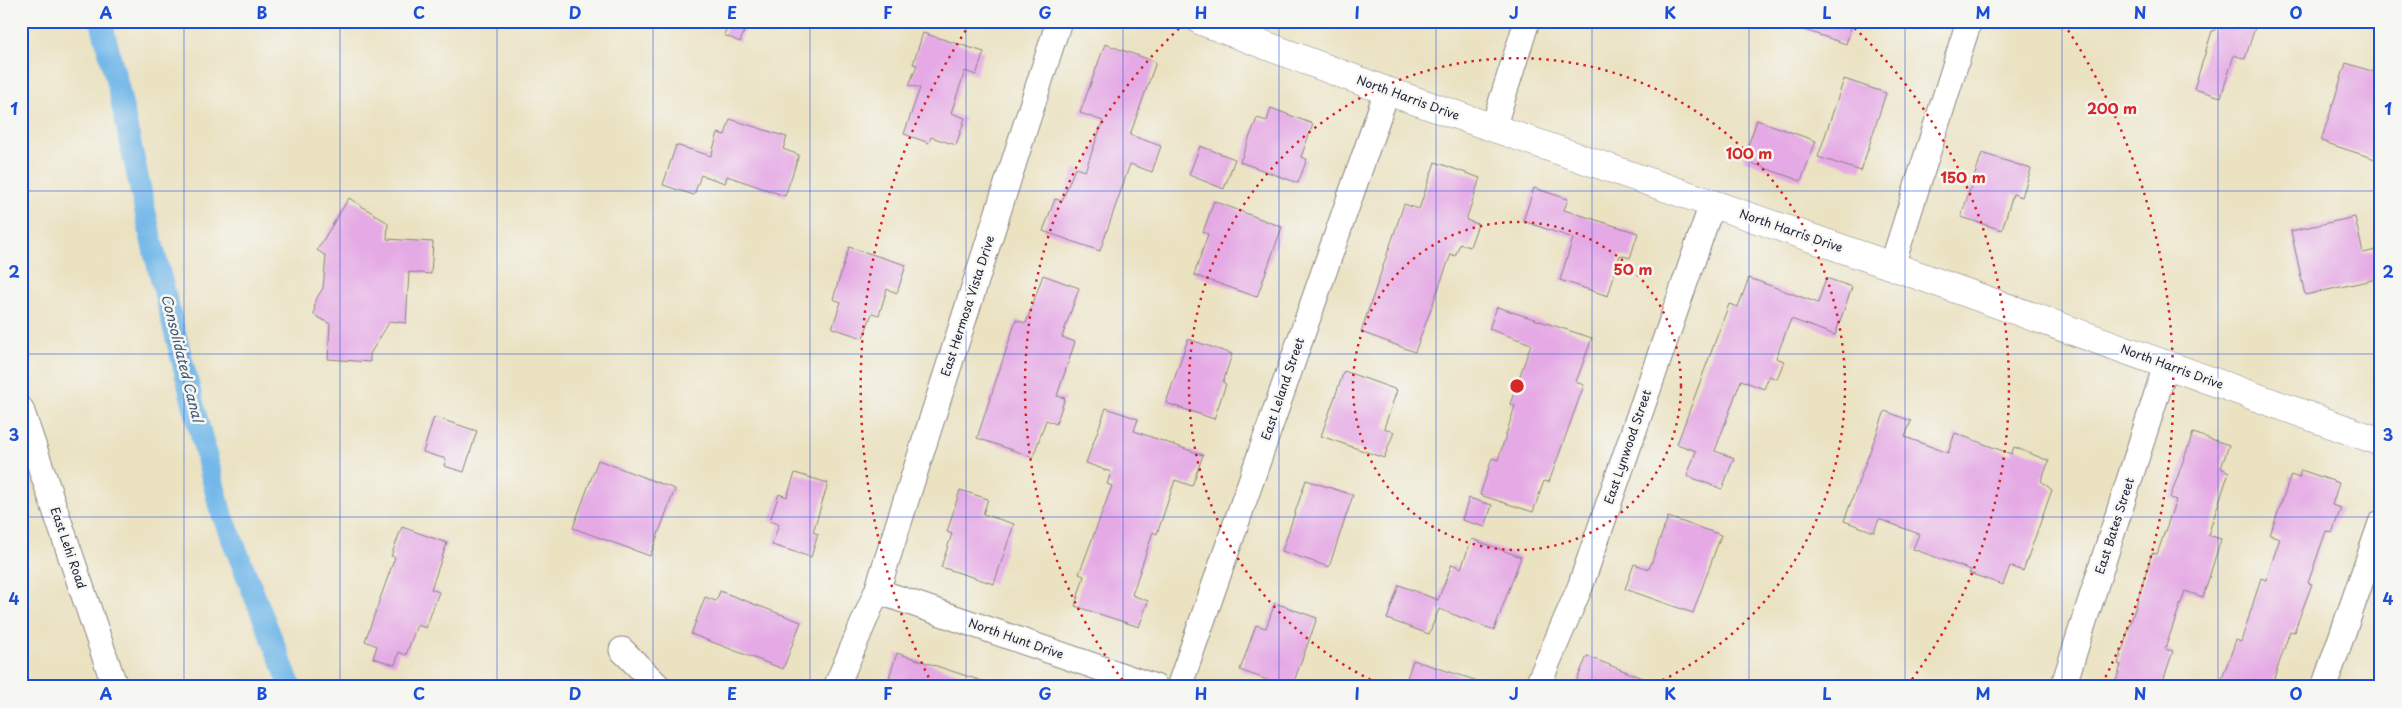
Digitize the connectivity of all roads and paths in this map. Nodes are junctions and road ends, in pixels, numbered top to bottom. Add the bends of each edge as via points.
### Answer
1 (1059, 21) edge
2 (1201, 21) edge
3 (1527, 21) edge
4 (1969, 21) edge
5 (1387, 91) junction
6 (1493, 128) junction
7 (1712, 204) junction
8 (1892, 266) junction
9 (2166, 365) junction
10 (21, 409) edge
11 (2381, 442) edge
12 (2381, 523) edge
13 (877, 591) junction
14 (622, 650) dead end
15 (114, 687) edge
16 (659, 687) edge
17 (836, 687) edge
18 (1156, 687) edge
19 (1179, 687) edge
20 (1537, 687) edge
21 (2063, 687) edge
22 (2324, 687) edge

1 - 13 street, East Hermosa Vista Drive
2 - 5 street, North Harris Drive
3 - 6 street
4 - 8 street
5 - 6 street, North Harris Drive
5 - 19 street, East Leland Street
6 - 7 street, North Harris Drive
7 - 8 street, North Harris Drive
7 - 20 street, East Lynwood Street via 1580,587
8 - 9 street, North Harris Drive
9 - 11 street, North Harris Drive
9 - 21 street, East Bates Street
10 - 15 street, East Lehi Road
12 - 22 street
13 - 17 street, East Hermosa Vista Drive
13 - 18 street, North Hunt Drive
14 - 16 street

